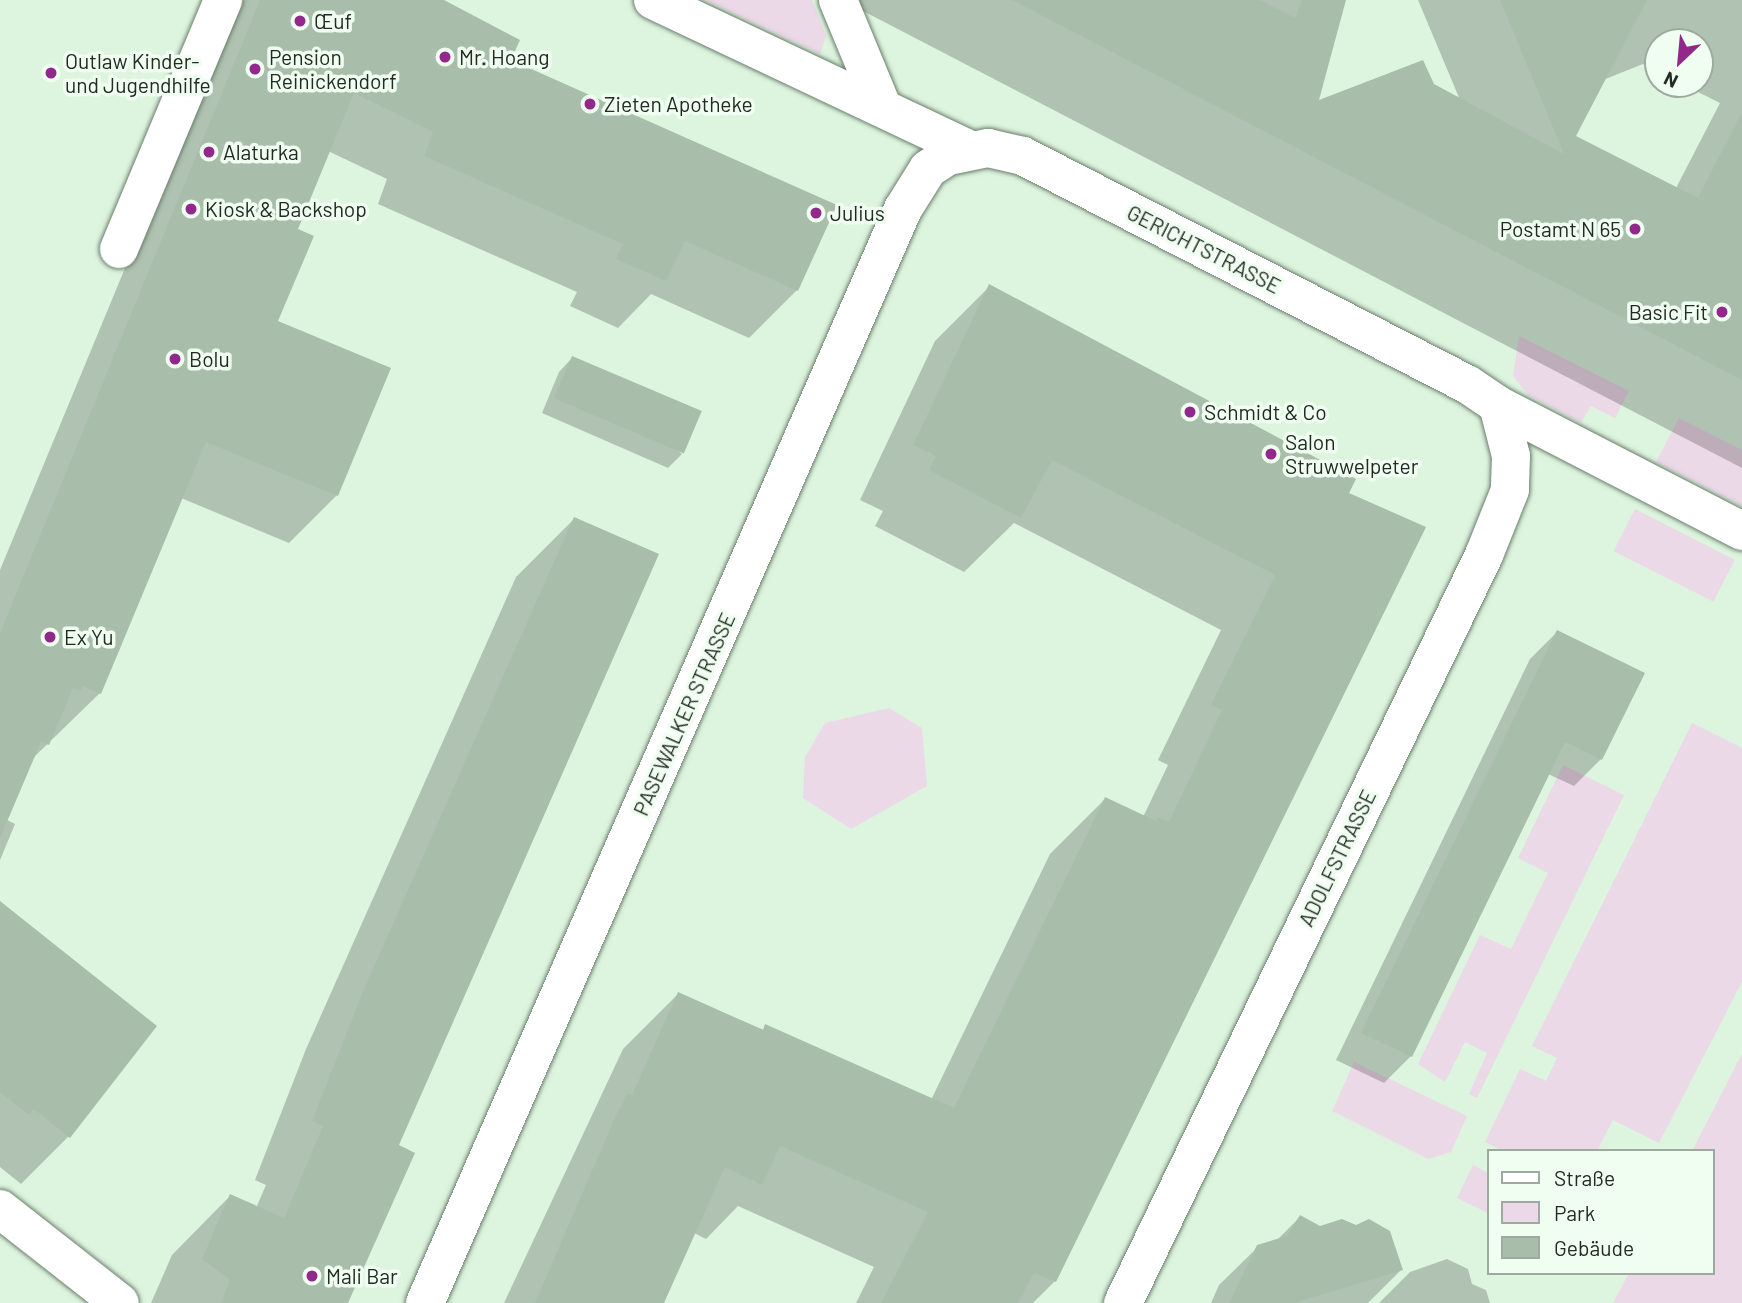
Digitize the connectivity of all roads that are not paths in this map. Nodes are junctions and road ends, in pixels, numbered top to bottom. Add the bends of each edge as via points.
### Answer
1 (223, 0) edge
2 (653, 0) edge
3 (838, 0) edge
4 (882, 106) junction
5 (970, 150) junction
6 (119, 249) dead end
7 (1498, 405) junction
8 (1742, 531) edge
9 (0, 1209) edge
10 (120, 1303) edge
11 (425, 1303) edge
12 (1123, 1303) edge

1 - 6 street
2 - 4 street, GERICHTSTRASSE
3 - 4 street
4 - 5 street, GERICHTSTRASSE
5 - 7 street, GERICHTSTRASSE via 988,148 1023,156 1467,384
5 - 11 street, PASEWALKER STRASSE via 928,169 903,209
7 - 8 street, GERICHTSTRASSE
7 - 12 street, ADOLFSTRASSE via 1511,456 1510,490 1501,518
9 - 10 street

